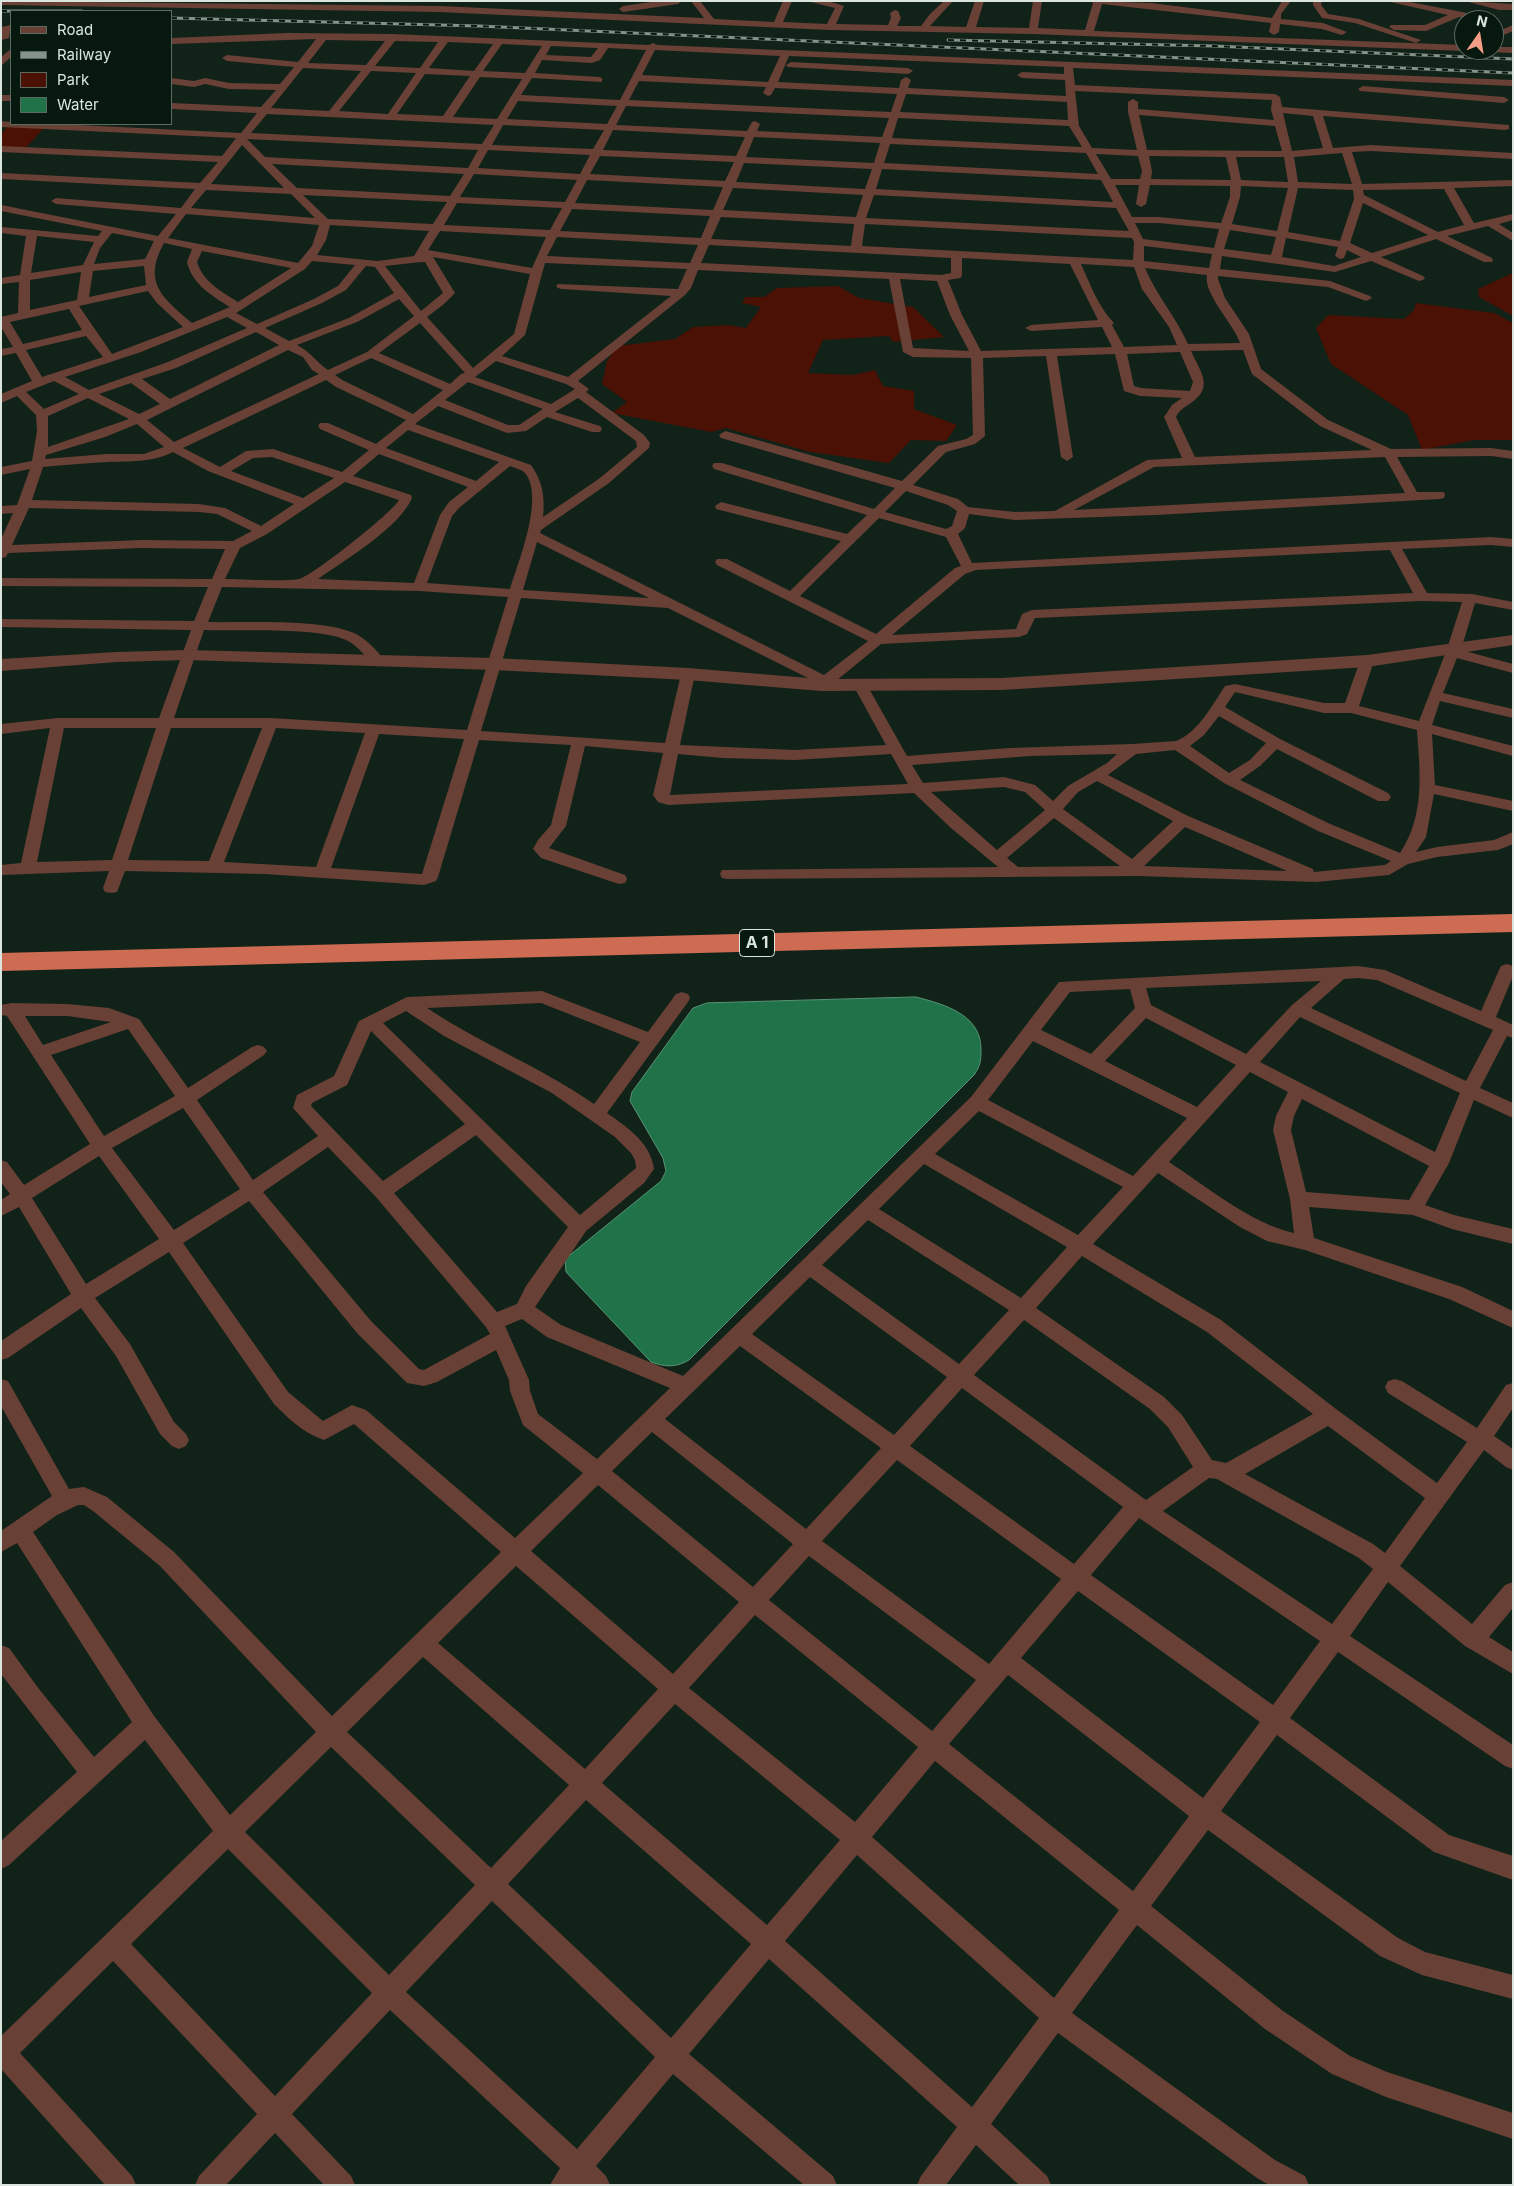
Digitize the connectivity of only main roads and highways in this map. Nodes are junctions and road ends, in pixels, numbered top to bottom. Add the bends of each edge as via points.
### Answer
1 (1513, 908) edge
2 (1513, 923) edge
3 (1, 946) edge
4 (1, 962) edge

1 - 3 highway, A 1
2 - 4 highway, A 1

